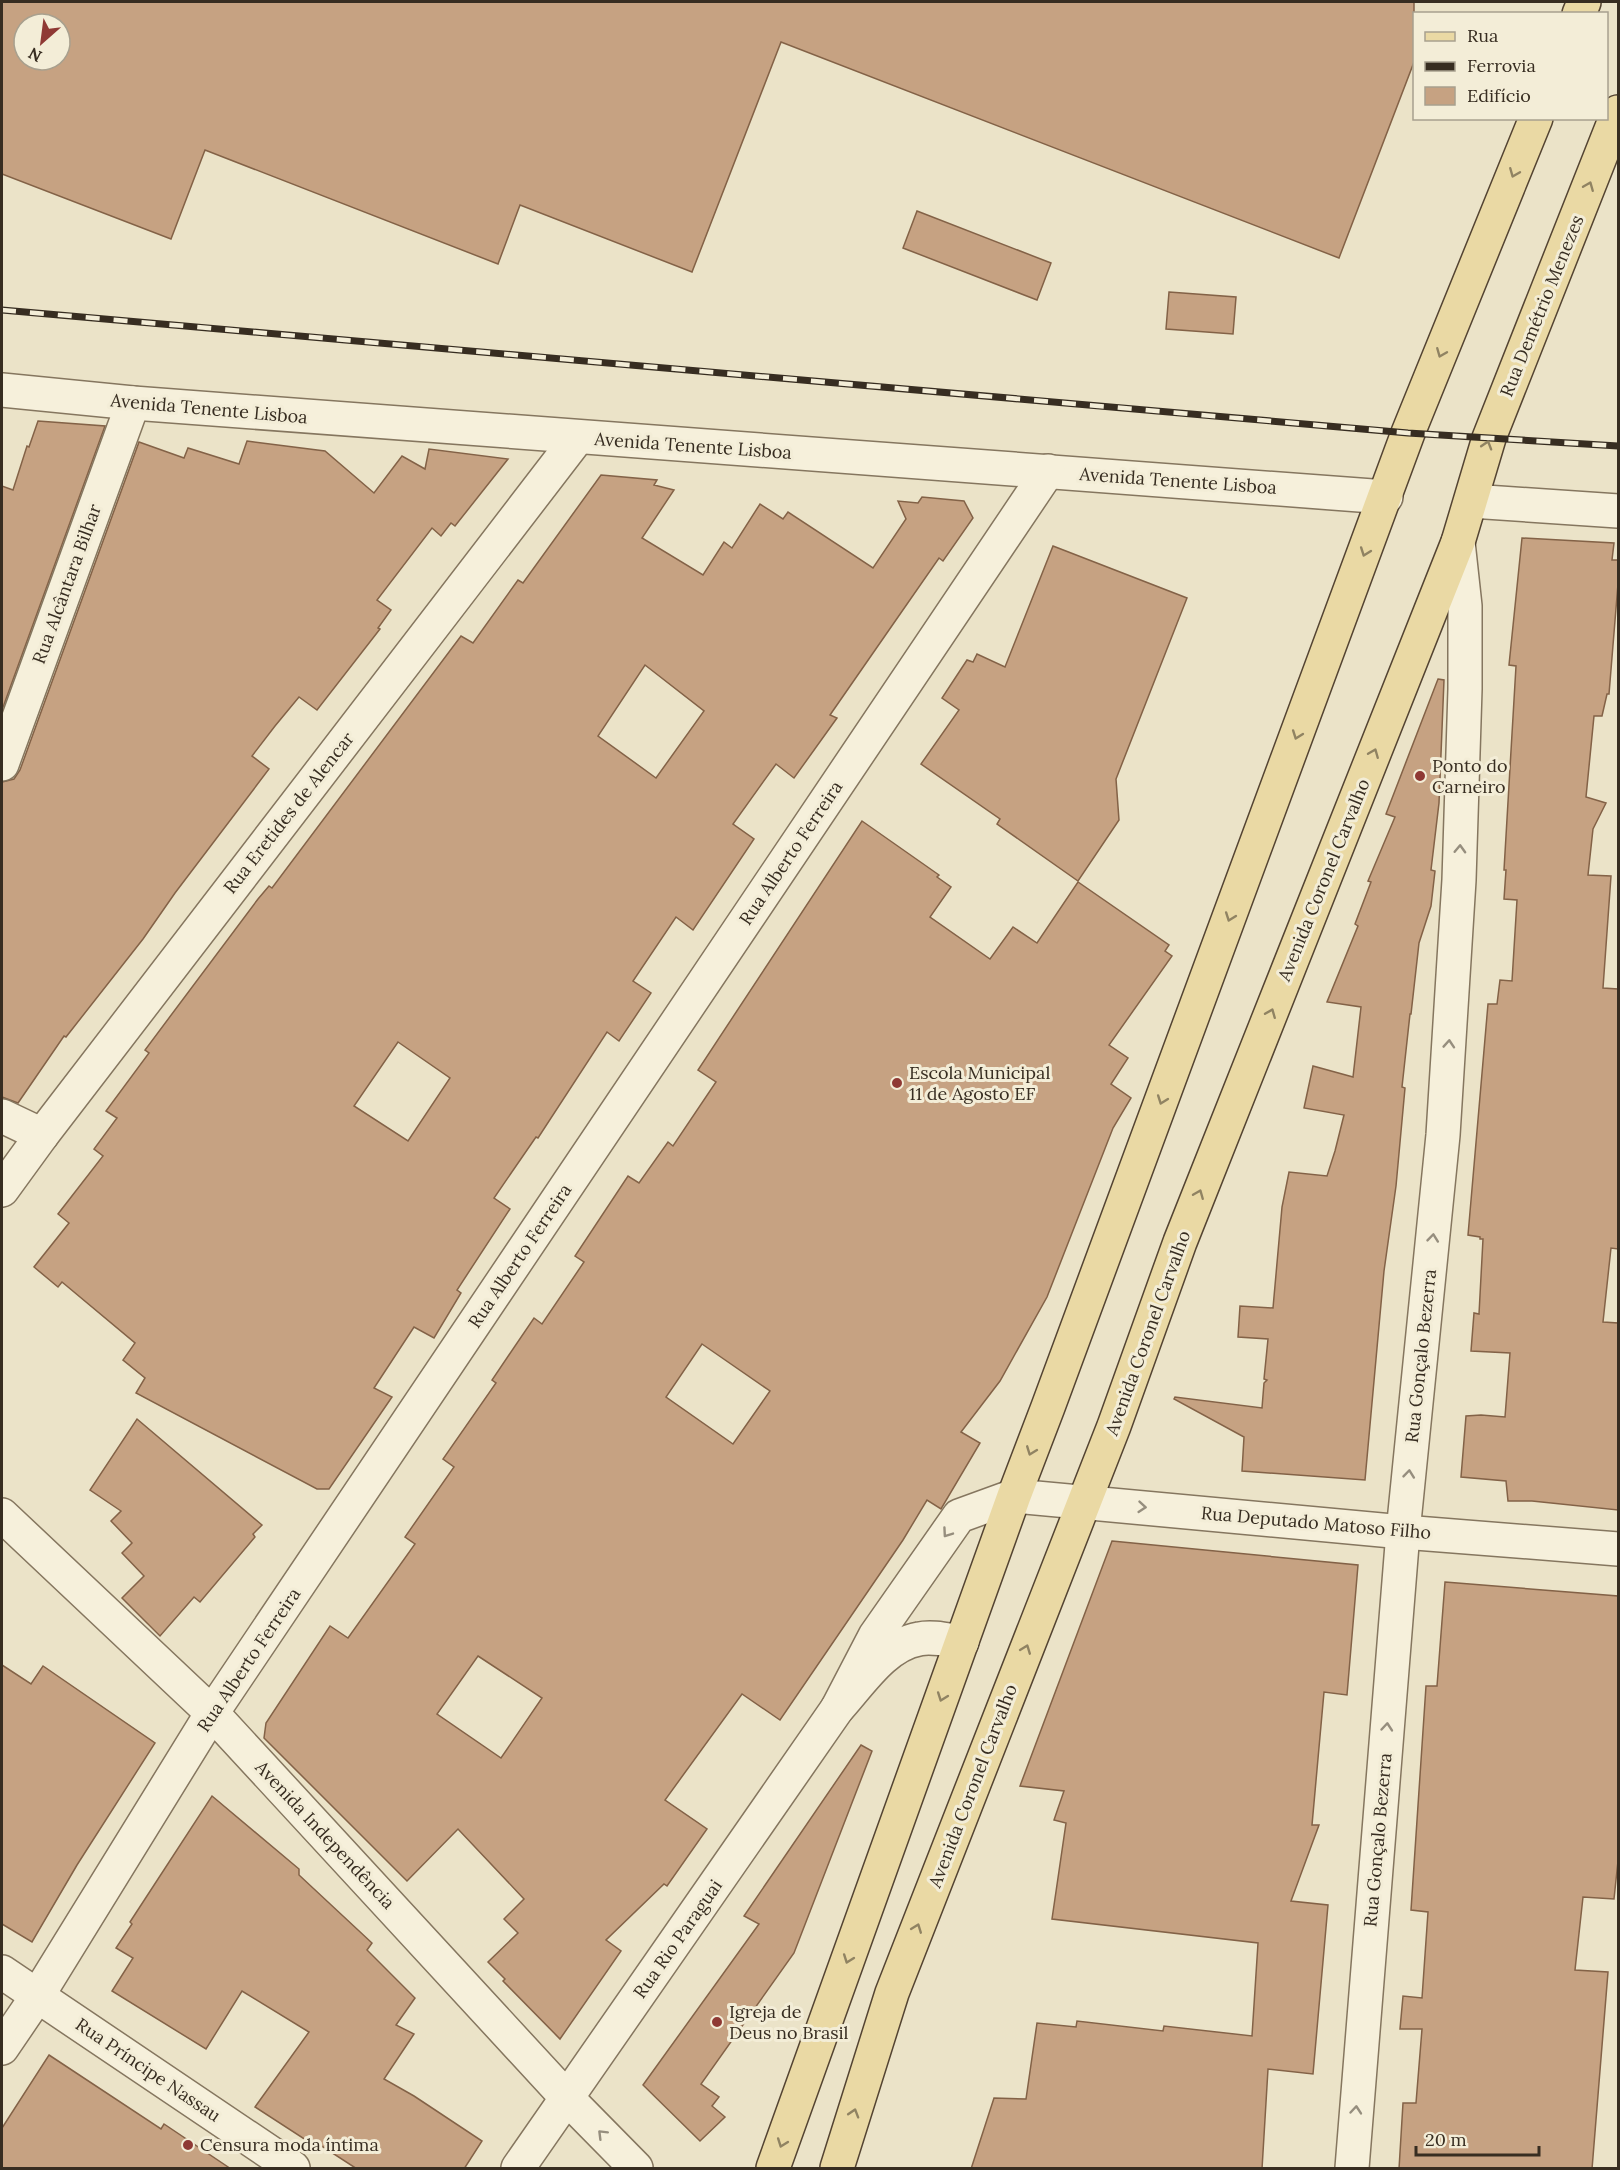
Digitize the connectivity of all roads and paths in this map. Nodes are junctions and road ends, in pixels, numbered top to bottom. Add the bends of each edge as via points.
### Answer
1 (1618, 112) edge
2 (1535, 120) edge
3 (2, 390) edge
4 (133, 403) junction
5 (578, 437) junction
6 (1048, 471) junction
7 (1386, 497) junction
8 (1471, 501) junction
9 (1618, 511) edge
10 (1458, 542) junction
11 (2, 764) edge
12 (2, 1116) edge
13 (42, 1135) junction
14 (2, 1190) edge
15 (1014, 1496) junction
16 (1084, 1502) junction
17 (2, 1515) edge
18 (1403, 1532) junction
19 (1618, 1549) edge
20 (962, 1642) junction
21 (837, 1708) junction
22 (212, 1713) junction
23 (2, 1972) edge
24 (38, 1995) junction
25 (2, 2048) edge
26 (568, 2099) junction
27 (293, 2169) edge
28 (518, 2169) edge
29 (636, 2169) edge
30 (773, 2169) edge
31 (837, 2169) edge
32 (1352, 2169) edge

8 -> 1 main road, Rua Demétrio Menezes via 1489,438
2 -> 7 main road via 1408,433
3 - 4 street, Avenida Tenente Lisboa
4 - 5 street, Avenida Tenente Lisboa
4 - 11 street, Rua Alcântara Bilhar
5 - 6 street, Avenida Tenente Lisboa
5 - 13 street, Rua Eretides de Alencar
6 - 7 street, Avenida Tenente Lisboa
6 - 22 street, Rua Alberto Ferreira
7 -> 15 main road
8 - 9 street
8 - 10 main road, Avenida Coronel Carvalho
16 -> 10 main road, Avenida Coronel Carvalho via 1180,1242
18 -> 10 street, Rua Gonçalo Bezerra via 1443,1135 1459,880 1465,606
12 - 13 street
13 - 14 street, Rua Eretides de Alencar
15 - 16 street, Rua Deputado Matoso Filho
15 - 20 main road
15 -> 21 street, Rua Rio Paraguai via 959,1516 875,1636
16 -> 18 street, Rua Deputado Matoso Filho
31 -> 16 main road, Avenida Coronel Carvalho via 892,1993
17 - 22 street, Avenida Independência
18 - 19 street, Rua Deputado Matoso Filho
32 -> 18 street, Rua Gonçalo Bezerra
20 - 21 street, Rua Rio Paraguai via 921,1638 903,1643 880,1661
20 -> 30 main road
21 - 26 street, Rua Rio Paraguai
22 - 24 street, Rua Alberto Ferreira
22 - 26 street, Avenida Independência
23 - 24 street, Rua Príncipe Nassau
24 - 25 street, Rua Alberto Ferreira
24 - 27 street, Rua Príncipe Nassau
26 - 28 street, Rua Rio Paraguai
29 -> 26 street, Avenida Independência

